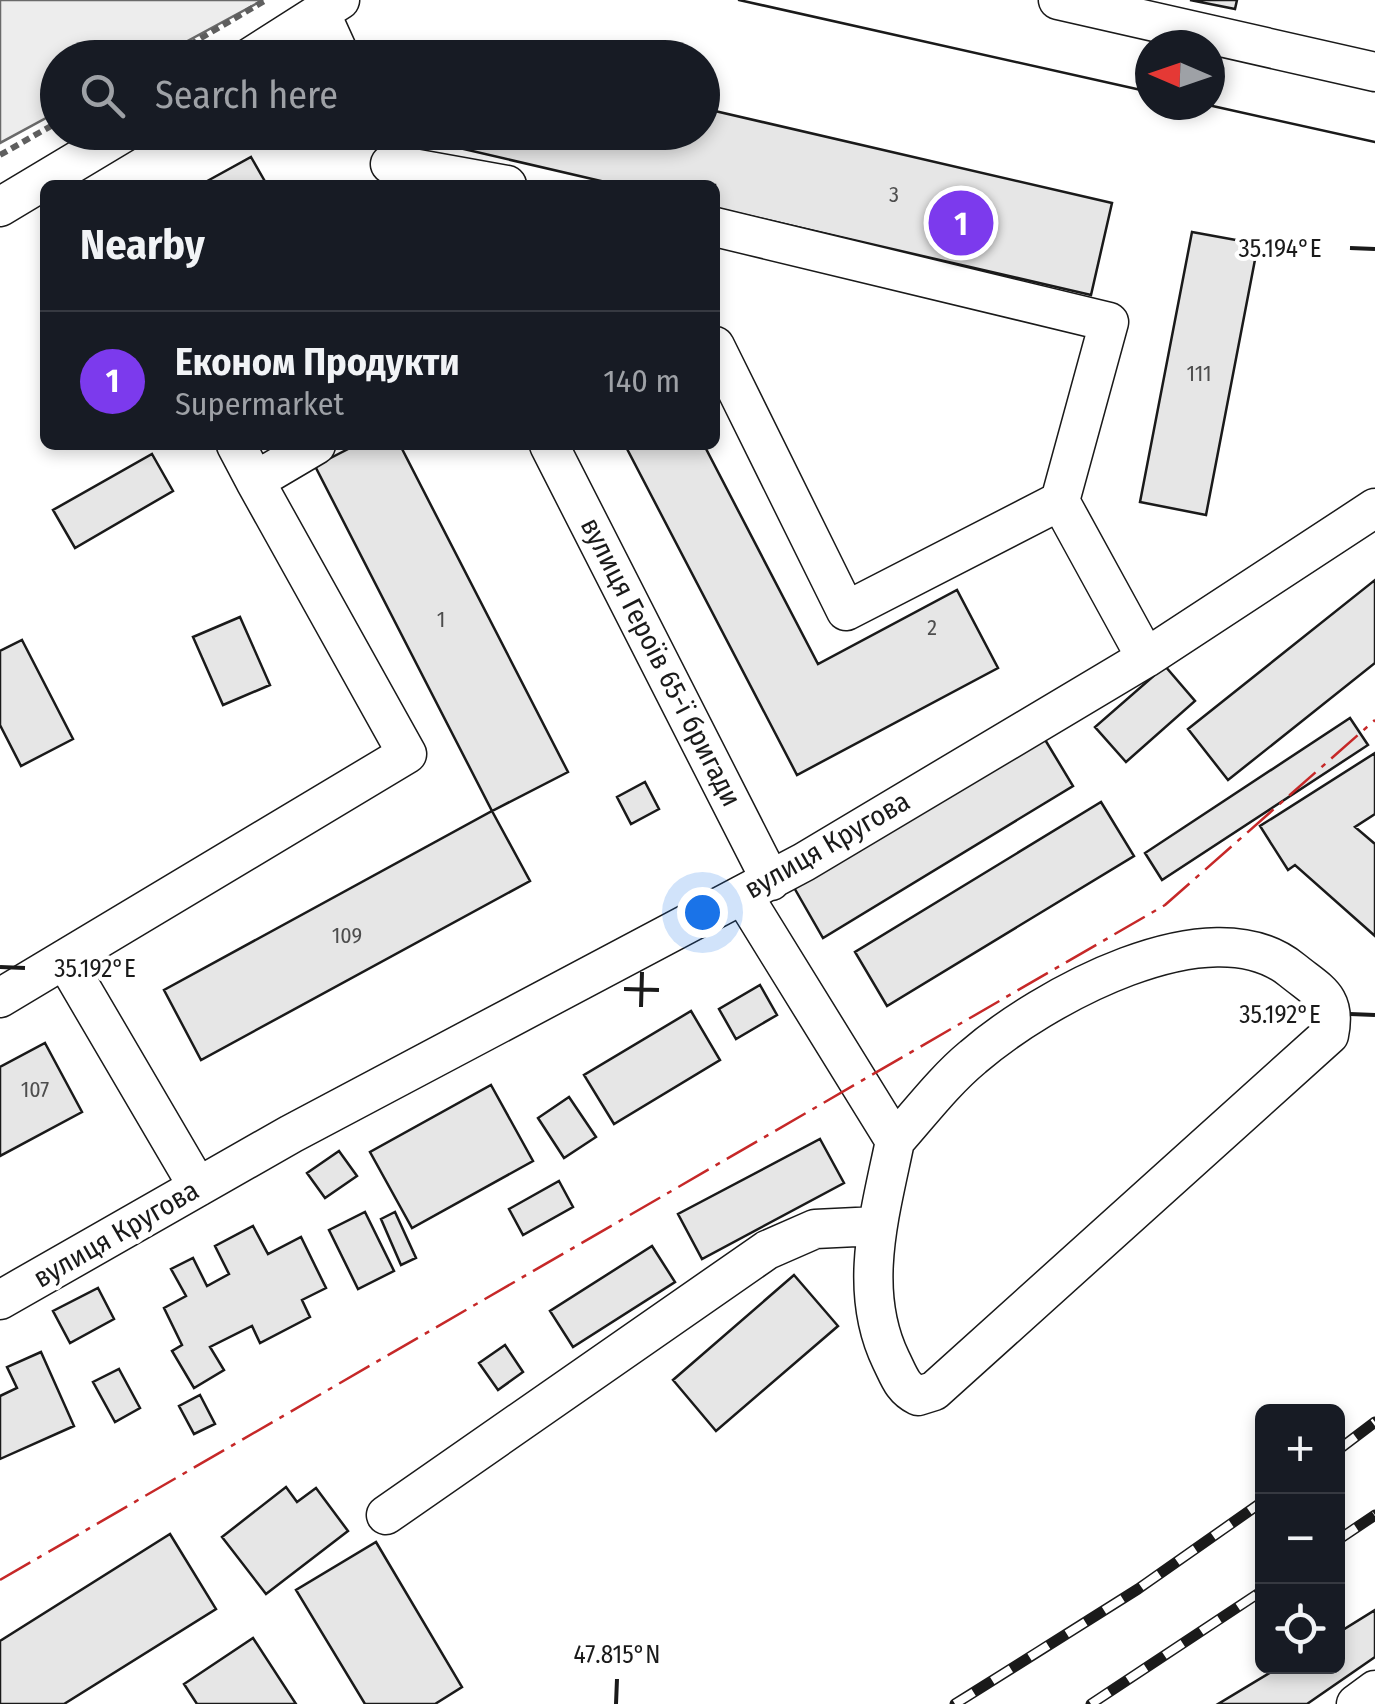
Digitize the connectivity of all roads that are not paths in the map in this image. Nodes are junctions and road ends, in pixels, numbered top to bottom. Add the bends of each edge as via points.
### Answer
1 (1058, 0) edge
2 (331, 7) edge
3 (278, 40) edge
4 (337, 40) edge
5 (1375, 72) edge
6 (94, 150) edge
7 (390, 160) edge
8 (45, 180) edge
9 (484, 180) edge
10 (40, 183) edge
11 (0, 207) edge
12 (720, 228) edge
13 (720, 356) edge
14 (239, 450) edge
15 (308, 450) edge
16 (550, 450) edge
17 (256, 481) junction
18 (1060, 500) junction
19 (1375, 508) edge
20 (1146, 658) junction
21 (757, 888) junction
22 (66, 960) junction
23 (0, 998) edge
24 (895, 1141) junction
25 (198, 1187) junction
26 (877, 1226) junction
27 (0, 1300) edge
28 (386, 1515) dead end
29 (1375, 1690) edge
30 (1356, 1704) edge

1 - 5 street
2 - 3 street
2 - 4 street
6 - 8 street
7 - 9 street
10 - 11 street
12 - 18 street via 1108,322
13 - 18 street via 846,611
14 - 17 street
15 - 17 street
16 - 21 street, вулиця Героїв 65-ї бригади
17 - 22 street via 407,754
18 - 20 street
19 - 20 street, вулиця Кругова
20 - 21 street, вулиця Кругова
21 - 24 street, вулиця Героїв 65-ї бригади
21 - 25 street, вулиця Кругова
22 - 23 street
22 - 25 street
24 - 26 street
24 - 26 street via 973,1056 1064,996 1170,950 1222,946 1275,956 1328,999 1333,1014 1328,1035 934,1390 918,1396 905,1390 877,1331
25 - 27 street, вулиця Кругова
26 - 28 street via 815,1230 767,1250
29 - 30 street

